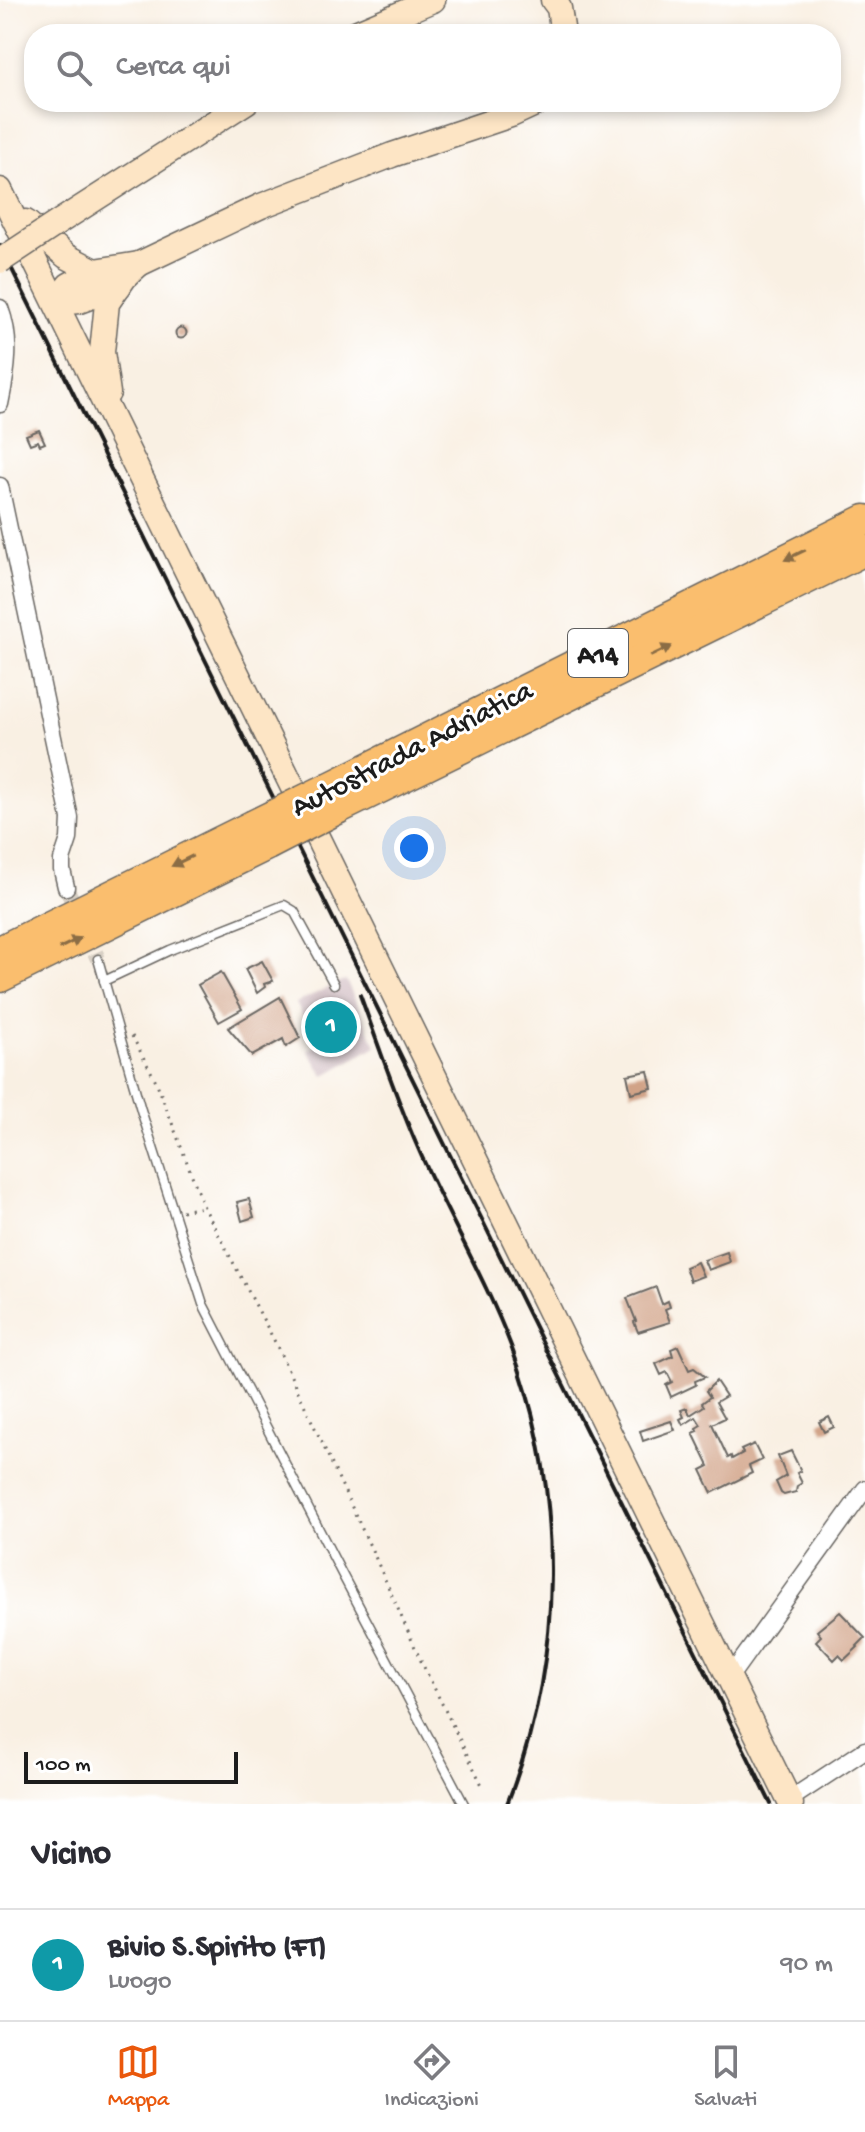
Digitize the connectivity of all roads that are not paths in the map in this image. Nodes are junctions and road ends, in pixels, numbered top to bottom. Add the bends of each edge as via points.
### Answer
1 (403, 0) edge
2 (433, 0) edge
3 (553, 0) edge
4 (368, 24) edge
5 (377, 24) edge
6 (561, 24) edge
7 (230, 112) edge
8 (517, 112) edge
9 (4, 198) edge
10 (0, 261) edge
11 (139, 264) junction
12 (95, 271) junction
13 (119, 286) junction
14 (56, 303) junction
15 (0, 308) edge
16 (0, 404) edge
17 (111, 416) junction
18 (0, 486) edge
19 (865, 520) edge
20 (865, 550) edge
21 (335, 798) junction
22 (260, 836) junction
23 (66, 887) tunnel mouth
24 (0, 951) edge
25 (98, 959) tunnel mouth
26 (0, 977) edge
27 (104, 981) junction
28 (334, 984) dead end
29 (865, 1489) edge
30 (729, 1678) junction
31 (865, 1750) edge
32 (790, 1802) edge
33 (464, 1804) edge

1 - 4 main road
2 - 5 main road
3 - 6 main road
7 - 10 main road, bridge
8 - 11 main road via 261,206
9 - 12 main road via 66,256
9 - 14 main road
11 - 12 main road
11 - 13 main road
12 - 14 main road via 69,285
13 - 14 main road via 79,301
13 - 17 main road via 107,303 102,352
14 - 17 main road
15 - 16 street via 8,350
17 - 30 main road
18 - 23 street via 70,818 62,860
19 -> 21 highway, Autostrada Adriatica / A14
21 -> 20 highway, Autostrada Adriatica / A14
21 - 22 highway, Autostrada Adriatica / A14, bridge
22 -> 24 highway, Autostrada Adriatica / A14
26 -> 22 highway, Autostrada Adriatica / A14
25 - 27 lane
27 - 28 lane via 284,905 294,911
27 - 33 lane via 203,1304
29 - 30 street
30 - 32 main road
31 - 32 street

